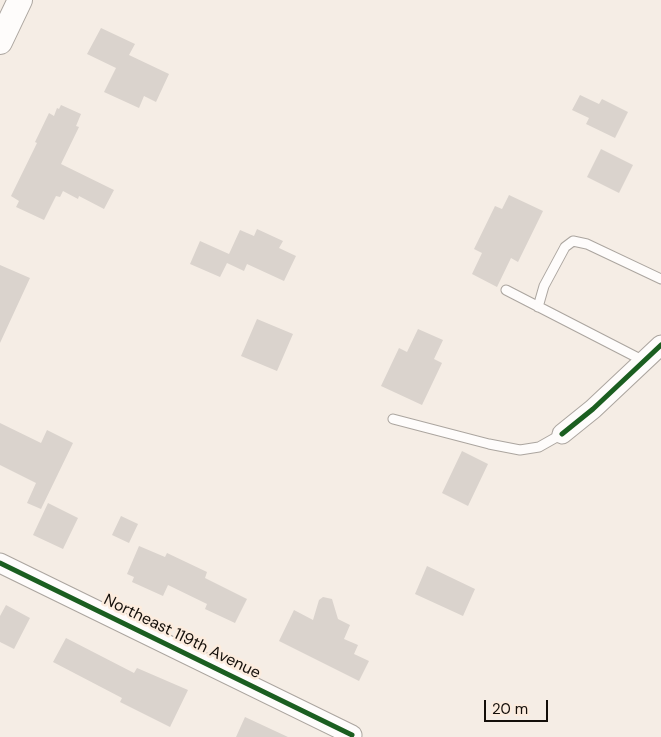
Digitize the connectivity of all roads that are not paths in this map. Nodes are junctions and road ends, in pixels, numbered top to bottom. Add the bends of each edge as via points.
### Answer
1 (20, 0) edge
2 (0, 42) edge
3 (661, 279) edge
4 (506, 290) dead end
5 (538, 306) junction
6 (661, 345) edge
7 (644, 361) junction
8 (393, 419) dead end
9 (562, 434) joint
10 (0, 563) edge
11 (354, 736) edge

1 - 2 street
3 - 5 lane via 574,241 566,247 544,286
4 - 5 lane
5 - 7 lane
6 - 7 street
7 - 9 street
8 - 9 lane via 520,450 539,447
10 - 11 street, Northeast 119th Avenue

